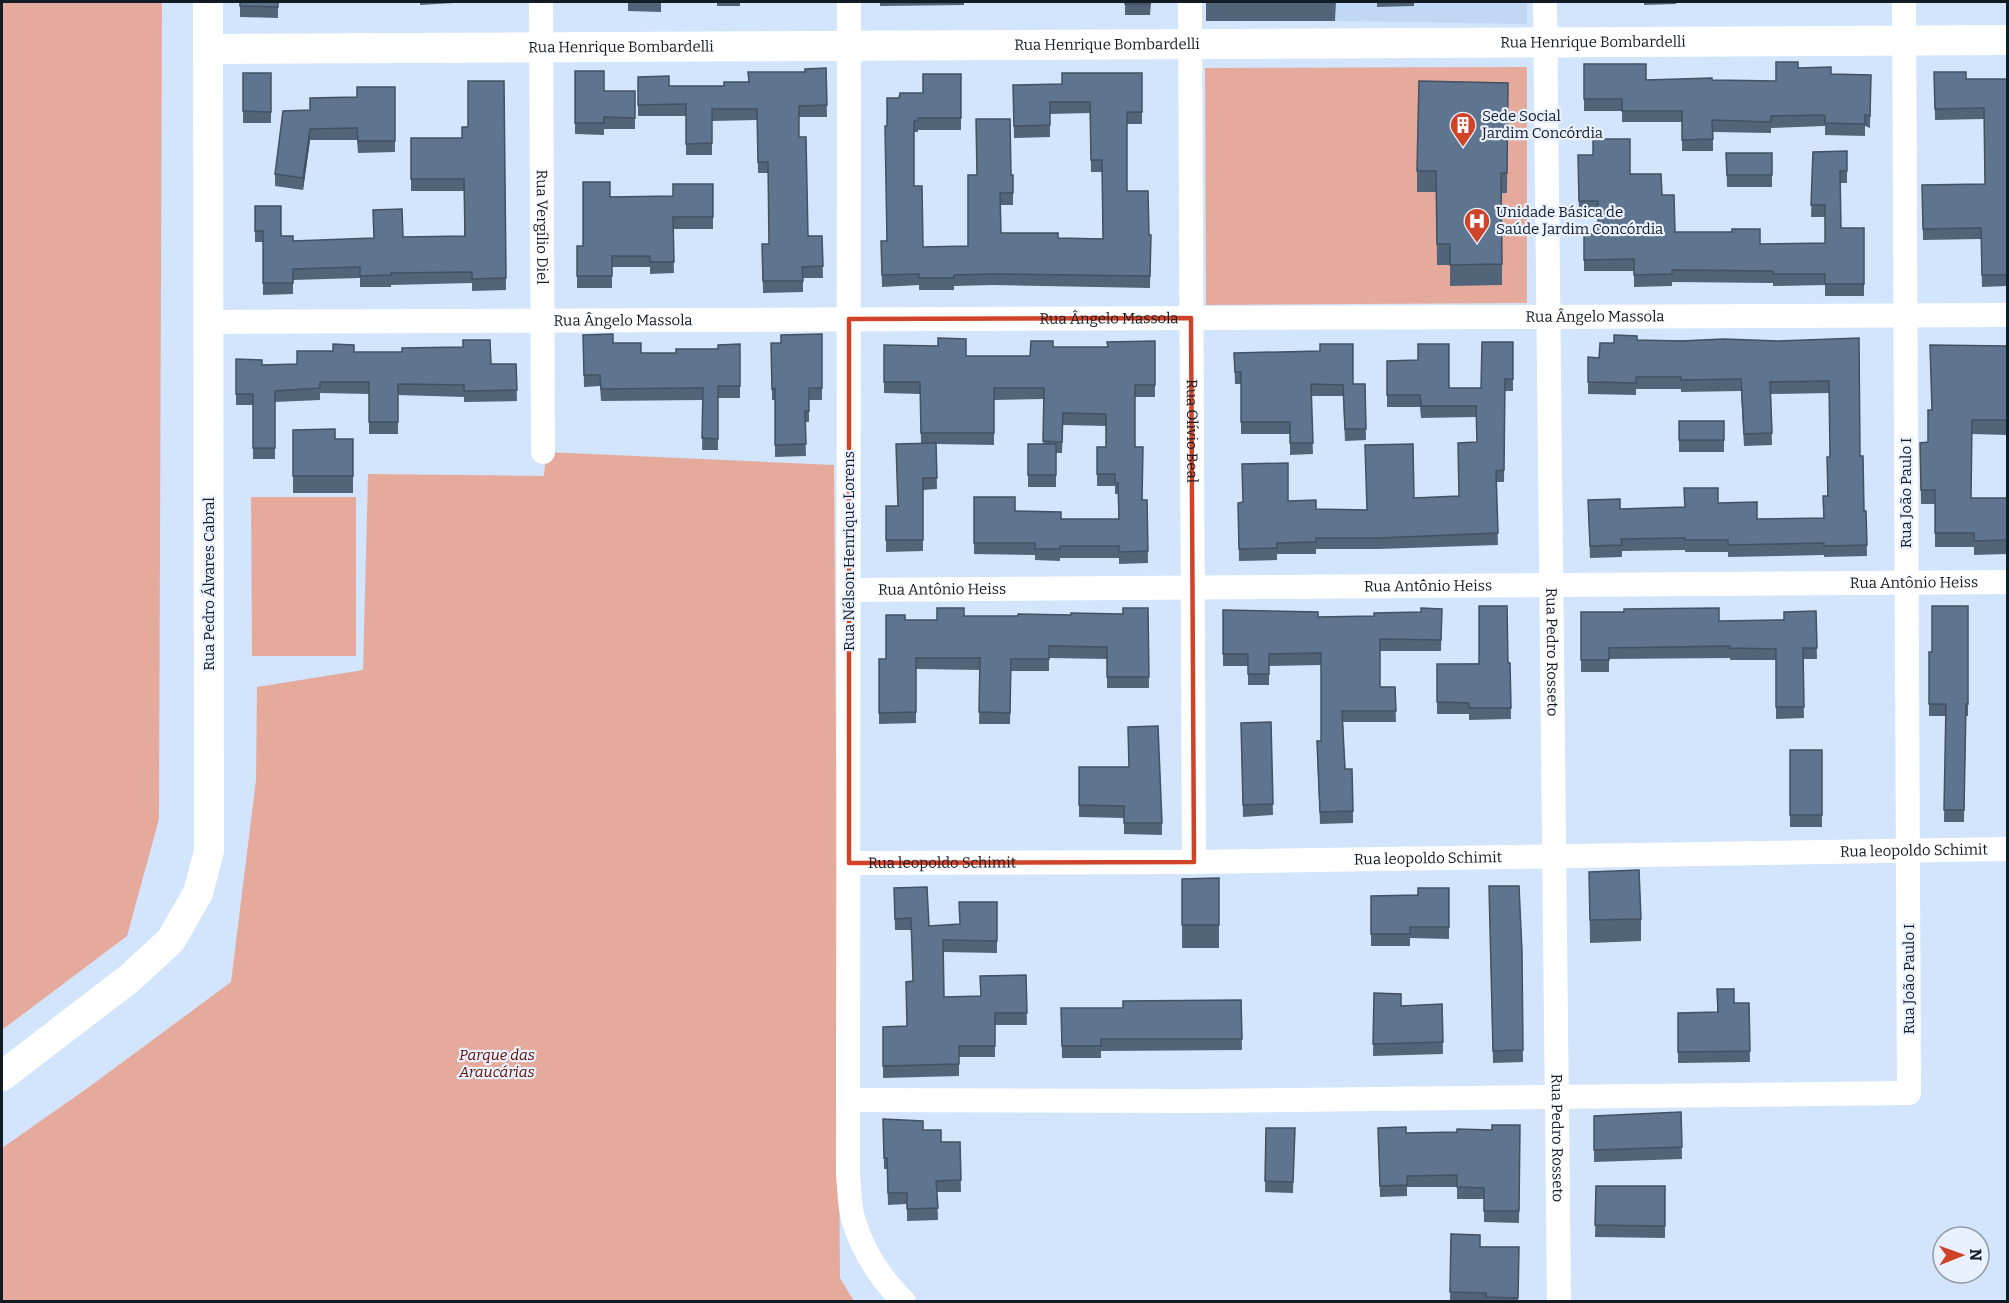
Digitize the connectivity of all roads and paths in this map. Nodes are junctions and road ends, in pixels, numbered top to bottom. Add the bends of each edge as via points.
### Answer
1 (208, 2) edge
2 (541, 2) edge
3 (849, 2) edge
4 (1190, 2) edge
5 (1545, 2) edge
6 (1904, 2) edge
7 (2007, 40) edge
8 (1904, 41) junction
9 (1545, 43) junction
10 (1190, 44) junction
11 (849, 46) junction
12 (541, 48) junction
13 (208, 49) junction
14 (1905, 315) junction
15 (2007, 315) edge
16 (1548, 317) junction
17 (1191, 318) junction
18 (849, 319) junction
19 (543, 321) junction
20 (209, 322) junction
21 (543, 452) dead end
22 (2007, 582) edge
23 (1906, 583) junction
24 (1551, 585) junction
25 (1193, 588) junction
26 (849, 590) junction
27 (2007, 849) edge
28 (1908, 851) junction
29 (1554, 856) junction
30 (1194, 862) junction
31 (849, 863) junction
32 (2, 1076) edge
33 (1557, 1097) junction
34 (849, 1100) junction
35 (904, 1302) edge
36 (1559, 1302) edge

1 - 13 street, Rua Pedro Álvares Cabral
2 - 12 street, Rua Vergílio Diel
3 - 11 street, Rua Nélson Henrique Lorens
4 - 10 street, Rua Olívio Beal
5 - 9 street, Rua Pedro Rosseto
6 - 8 street, Rua João Paulo I
7 - 8 street, Rua Henrique Bombardelli
8 - 9 street, Rua Henrique Bombardelli
8 - 14 street, Rua João Paulo I
9 - 10 street, Rua Henrique Bombardelli
9 - 16 street, Rua Pedro Rosseto
10 - 11 street, Rua Henrique Bombardelli
10 - 17 street, Rua Olívio Beal
11 - 12 street, Rua Henrique Bombardelli
11 - 18 street, Rua Nélson Henrique Lorens
12 - 13 street, Rua Henrique Bombardelli
12 - 19 street, Rua Vergílio Diel
13 - 20 street, Rua Pedro Álvares Cabral
14 - 15 street, Rua Ângelo Massola
14 - 16 street, Rua Ângelo Massola
14 - 23 street, Rua João Paulo I
16 - 17 street, Rua Ângelo Massola
16 - 24 street, Rua Pedro Rosseto
17 - 18 street, Rua Ângelo Massola
17 - 25 street, Rua Olívio Beal
18 - 19 street, Rua Ângelo Massola
18 - 26 street, Rua Nélson Henrique Lorens
19 - 20 street, Rua Ângelo Massola
19 - 21 street, Rua Vergílio Diel
20 - 32 street, Rua Pedro Álvares Cabral via 208,851 198,894 171,940 130,978
22 - 23 street, Rua Antônio Heiss
23 - 24 street, Rua Antônio Heiss
23 - 28 street, Rua João Paulo I
24 - 25 street, Rua Antônio Heiss
24 - 29 street, Rua Pedro Rosseto
25 - 26 street, Rua Antônio Heiss
25 - 30 street, Rua Olívio Beal
26 - 31 street, Rua Nélson Henrique Lorens
27 - 28 street, Rua leopoldo Schimit
28 - 29 street, Rua leopoldo Schimit
28 - 33 street, Rua João Paulo I via 1909,1094
29 - 30 street, Rua leopoldo Schimit
29 - 33 street, Rua Pedro Rosseto
30 - 31 street, Rua leopoldo Schimit
31 - 34 street, Rua Nélson Henrique Lorens
33 - 34 street
33 - 36 street, Rua Pedro Rosseto
34 - 35 street, Rua Nélson Henrique Lorens via 852,1216 874,1266

